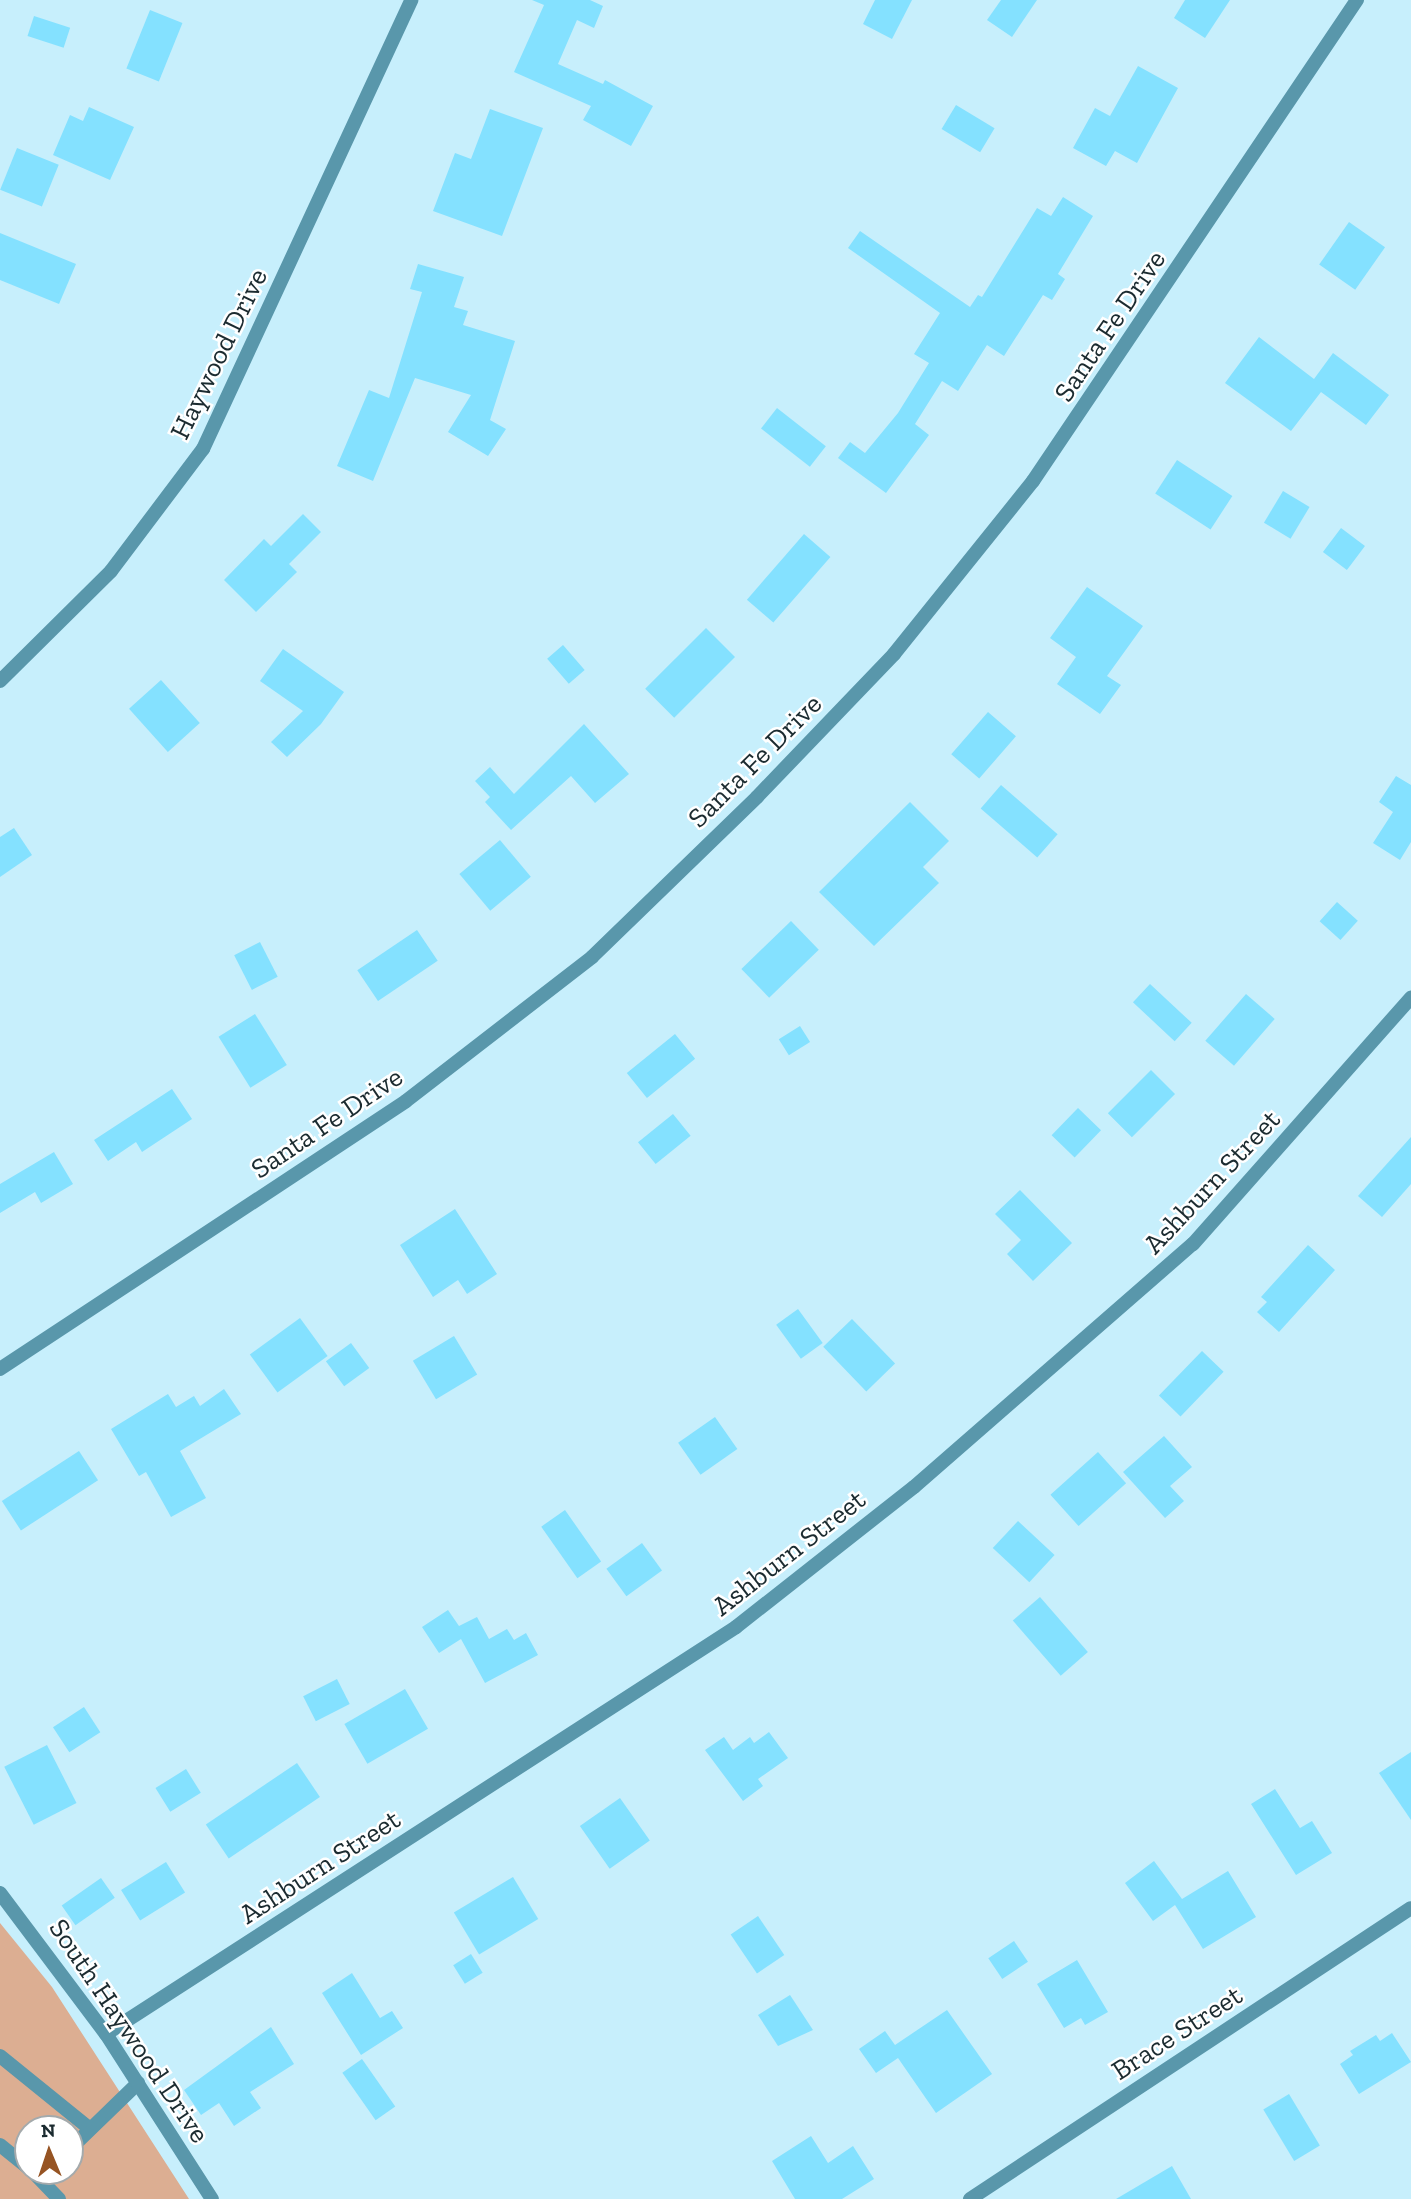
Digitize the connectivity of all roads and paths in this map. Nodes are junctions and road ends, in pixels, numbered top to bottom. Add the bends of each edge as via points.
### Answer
1 (411, 0) edge
2 (1357, 0) edge
3 (0, 681) edge
4 (1411, 998) edge
5 (0, 1369) edge
6 (0, 1894) edge
7 (1411, 1908) edge
8 (106, 2034) junction
9 (0, 2056) edge
10 (138, 2084) junction
11 (89, 2128) junction
12 (84, 2134) edge
13 (48, 2185) edge
14 (59, 2199) edge
15 (212, 2199) edge
16 (970, 2199) edge

1 - 3 street, Haywood Drive via 203,449 111,571
2 - 5 street, Santa Fe Drive via 1033,481 894,654 757,797 592,957 406,1101
4 - 8 street, Ashburn Street via 1193,1244 914,1487 736,1628
6 - 8 street, South Haywood Drive
7 - 16 street, Brace Street
8 - 10 street, South Haywood Drive
9 - 11 street
10 - 11 street
10 - 15 street, South Haywood Drive
11 - 12 street
13 - 14 street

